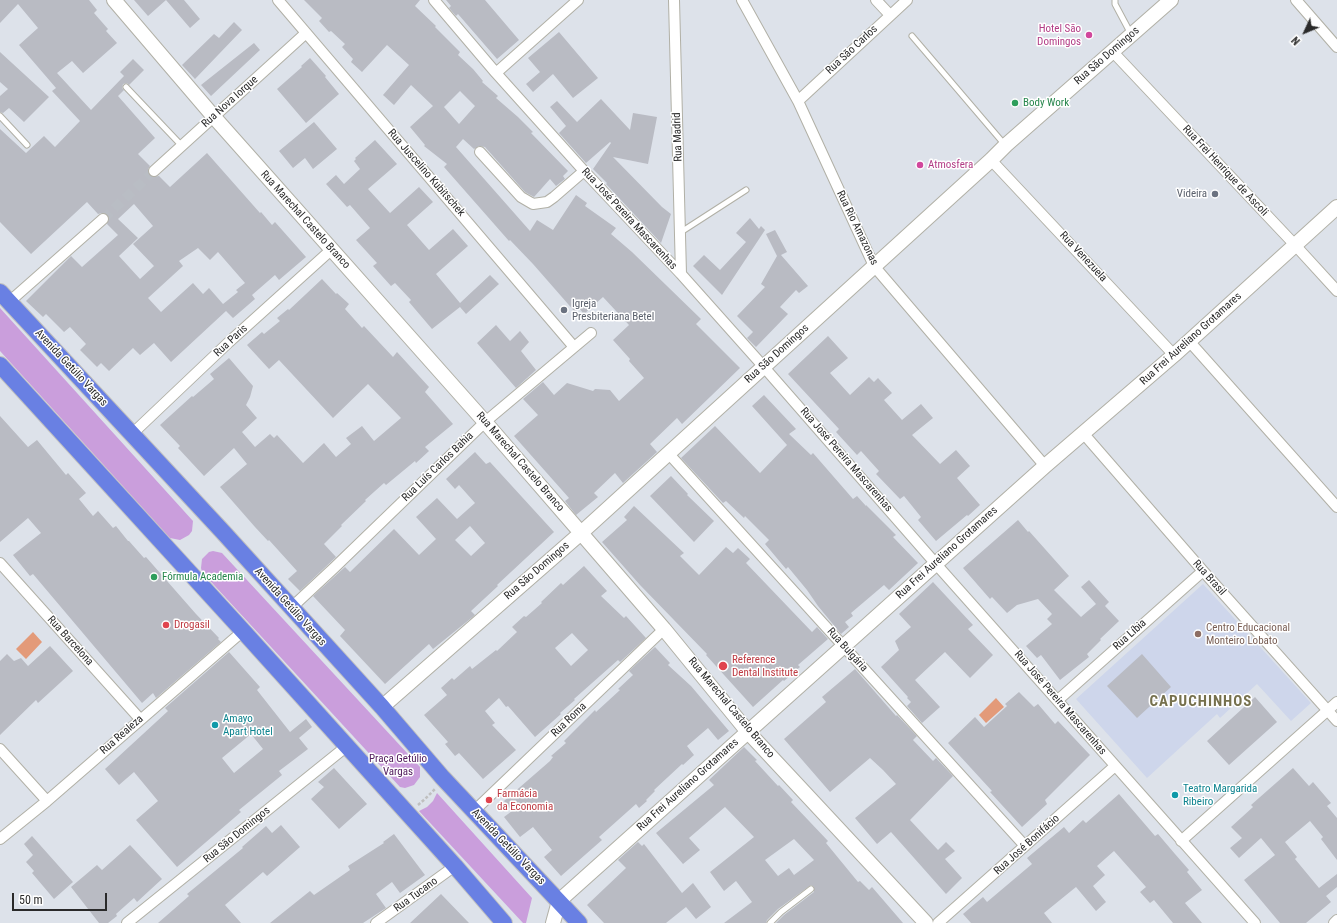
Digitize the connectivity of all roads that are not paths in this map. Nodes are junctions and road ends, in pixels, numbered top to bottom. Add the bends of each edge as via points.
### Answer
1 (114, 0) edge
2 (278, 0) edge
3 (434, 0) edge
4 (578, 0) edge
5 (674, 0) edge
6 (742, 0) edge
7 (876, 0) edge
8 (907, 0) edge
9 (1115, 0) edge
10 (1172, 0) edge
11 (1296, 0) edge
12 (890, 15) junction
13 (306, 33) junction
14 (1131, 35) junction
15 (912, 36) dead end
16 (1337, 47) edge
17 (1112, 51) junction
18 (496, 73) junction
19 (126, 87) dead end
20 (798, 101) junction
21 (0, 116) edge
22 (214, 117) junction
23 (27, 145) dead end
24 (1006, 145) junction
25 (182, 146) junction
26 (480, 152) dead end
27 (991, 160) junction
28 (154, 171) tunnel mouth
29 (584, 172) junction
30 (746, 190) dead end
31 (1337, 207) edge
32 (102, 219) tunnel mouth
33 (681, 232) junction
34 (1295, 245) junction
35 (331, 250) junction
36 (874, 266) junction
37 (681, 274) junction
38 (1337, 291) edge
39 (5, 297) edge
40 (591, 333) dead end
41 (1189, 341) junction
42 (574, 346) junction
43 (1174, 354) junction
44 (0, 364) edge
45 (763, 366) junction
46 (485, 422) junction
47 (1083, 433) junction
48 (132, 434) junction
49 (669, 454) junction
50 (1045, 466) junction
51 (1337, 507) edge
52 (581, 533) junction
53 (0, 563) edge
54 (936, 564) junction
55 (1203, 571) junction
56 (291, 608) junction
57 (664, 629) junction
58 (243, 631) junction
59 (843, 645) junction
60 (1058, 700) junction
61 (1337, 702) edge
62 (382, 707) junction
63 (1328, 710) junction
64 (140, 719) junction
65 (1337, 721) edge
66 (748, 732) junction
67 (347, 746) junction
68 (0, 749) edge
69 (1115, 766) junction
70 (47, 800) junction
71 (474, 811) junction
72 (0, 839) edge
73 (1181, 840) junction
74 (1025, 846) junction
75 (455, 866) junction
76 (811, 890) dead end
77 (559, 901) junction
78 (1337, 920) edge
79 (127, 923) edge
80 (376, 923) edge
81 (504, 923) edge
82 (553, 923) edge
83 (580, 923) edge
84 (770, 923) edge
85 (926, 923) edge
86 (938, 923) edge
87 (1255, 923) edge
88 (1334, 923) edge

1 - 22 street, Rua Marechal Castelo Branco
2 - 13 street, Rua Juscelino Kubitschek
3 - 18 street, Rua José Pereira Mascarenhas
4 - 18 street
5 - 33 street, Rua Madrid
6 - 20 street, Rua Rio Amazonas
7 - 12 street
8 - 12 street, Rua São Carlos
9 - 14 lane
10 - 14 street, Rua São Domingos
11 - 16 street
12 - 20 street, Rua São Carlos
13 - 22 street, Rua Nova Iorque
13 - 42 street, Rua Juscelino Kubitschek
14 - 17 street, Rua São Domingos
15 - 24 lane
17 - 24 street, Rua São Domingos
17 - 34 street, Rua Frei Henrique de Ascoli
18 - 29 street, Rua José Pereira Mascarenhas
19 - 25 lane
20 - 36 street, Rua Rio Amazonas
21 - 23 lane
22 - 25 street, Rua Nova Iorque
22 - 35 street, Rua Marechal Castelo Branco
24 - 27 street, Rua São Domingos
25 - 28 street, Rua Nova Iorque
26 - 29 street via 521,197 533,204 547,202
27 - 36 street, Rua São Domingos
27 - 43 street, Rua Venezuela
29 - 37 street, Rua José Pereira Mascarenhas
30 - 33 lane
31 - 34 street, Rua Frei Aureliano Grotamares
32 - 39 street
33 - 37 street, Rua Madrid
34 - 38 street, Rua Frei Henrique de Ascoli
34 - 41 street, Rua Frei Aureliano Grotamares
35 - 46 street, Rua Marechal Castelo Branco
35 - 48 street, Rua Paris
36 - 45 street, Rua São Domingos
36 - 50 street, Rua Rio Amazonas
37 - 45 street, Rua José Pereira Mascarenhas
39 - 48 main road, Avenida Getúlio Vargas
40 - 42 street, Rua Luís Carlos Bahia
41 - 43 street, Rua Frei Aureliano Grotamares
41 - 51 street
42 - 46 street, Rua Luís Carlos Bahia
43 - 47 street, Rua Frei Aureliano Grotamares
44 - 58 main road
45 - 49 street, Rua São Domingos
45 - 54 street, Rua José Pereira Mascarenhas
46 - 52 street, Rua Marechal Castelo Branco
46 - 56 street, Rua Luís Carlos Bahia
47 - 50 street, Rua Frei Aureliano Grotamares
47 - 55 street, Rua Brasil
48 - 56 main road, Avenida Getúlio Vargas
49 - 52 street, Rua São Domingos
49 - 59 street, Rua Bulgária
50 - 54 street, Rua Frei Aureliano Grotamares
52 - 57 street, Rua Marechal Castelo Branco
52 - 62 street, Rua São Domingos
53 - 64 street, Rua Barcelona
54 - 59 street, Rua Frei Aureliano Grotamares
54 - 60 street, Rua José Pereira Mascarenhas
55 - 60 street, Rua Líbia
55 - 63 street, Rua Brasil
56 - 62 main road, Avenida Getúlio Vargas
57 - 66 street, Rua Marechal Castelo Branco
57 - 71 street, Rua Roma
58 - 64 street, Rua Realeza
58 - 67 main road
59 - 66 street, Rua Frei Aureliano Grotamares
59 - 74 street, Rua Bulgária
60 - 69 street, Rua José Pereira Mascarenhas
61 - 63 street
62 - 71 main road, Avenida Getúlio Vargas
63 - 65 street, Rua Brasil
63 - 73 street
64 - 70 street, Rua Realeza
66 - 77 street, Rua Frei Aureliano Grotamares
66 - 85 street, Rua Marechal Castelo Branco
67 - 75 main road
67 - 79 street, Rua São Domingos
68 - 70 street
69 - 73 street, Rua José Pereira Mascarenhas
69 - 74 street, Rua José Bonifácio
70 - 72 street, Rua Realeza
71 - 77 main road, Avenida Getúlio Vargas
73 - 87 street, Rua José Pereira Mascarenhas
74 - 86 street, Rua José Bonifácio
75 - 80 street, Rua Tucano
75 - 81 main road
76 - 84 lane
77 - 82 street
77 - 83 main road, Avenida Getúlio Vargas
78 - 88 street

